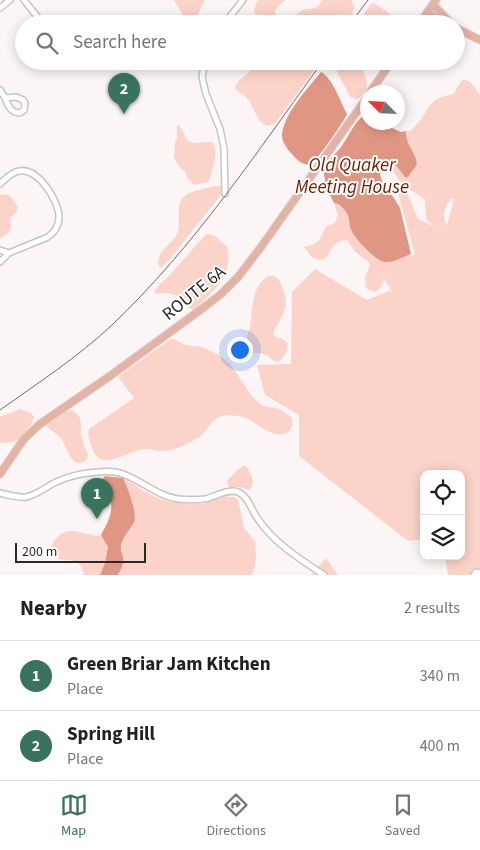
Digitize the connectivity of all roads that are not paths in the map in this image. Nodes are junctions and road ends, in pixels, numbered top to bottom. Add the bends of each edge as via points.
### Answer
1 (10, 0) edge
2 (24, 0) edge
3 (244, 0) edge
4 (433, 1) edge
5 (0, 8) edge
6 (427, 13) joint
7 (36, 15) edge
8 (232, 15) edge
9 (431, 15) edge
10 (443, 15) edge
11 (465, 32) edge
12 (480, 40) edge
13 (203, 70) edge
14 (386, 70) edge
15 (375, 85) edge
16 (0, 90) edge
17 (6, 98) dead end
18 (360, 107) edge
19 (0, 184) edge
20 (225, 194) dead end
21 (0, 250) edge
22 (9, 253) junction
23 (0, 262) edge
24 (0, 474) edge
25 (0, 493) edge
26 (480, 573) edge
27 (324, 575) edge
28 (474, 575) edge

1 - 5 street
2 - 7 street
3 - 8 street
4 - 6 main road
4 - 10 main road
6 - 9 main road
11 - 12 main road
13 - 20 street via 206,94 224,148
14 - 15 main road
16 - 17 street
18 - 24 main road, ROUTE 6A via 261,247 221,294 40,424 24,439
19 - 22 street via 15,172 30,172 42,182 59,216 57,228 48,237
21 - 22 street
22 - 23 street
25 - 27 street via 26,497 67,478 108,472 124,475 173,498 204,499 236,492 250,503 265,530
26 - 28 street

